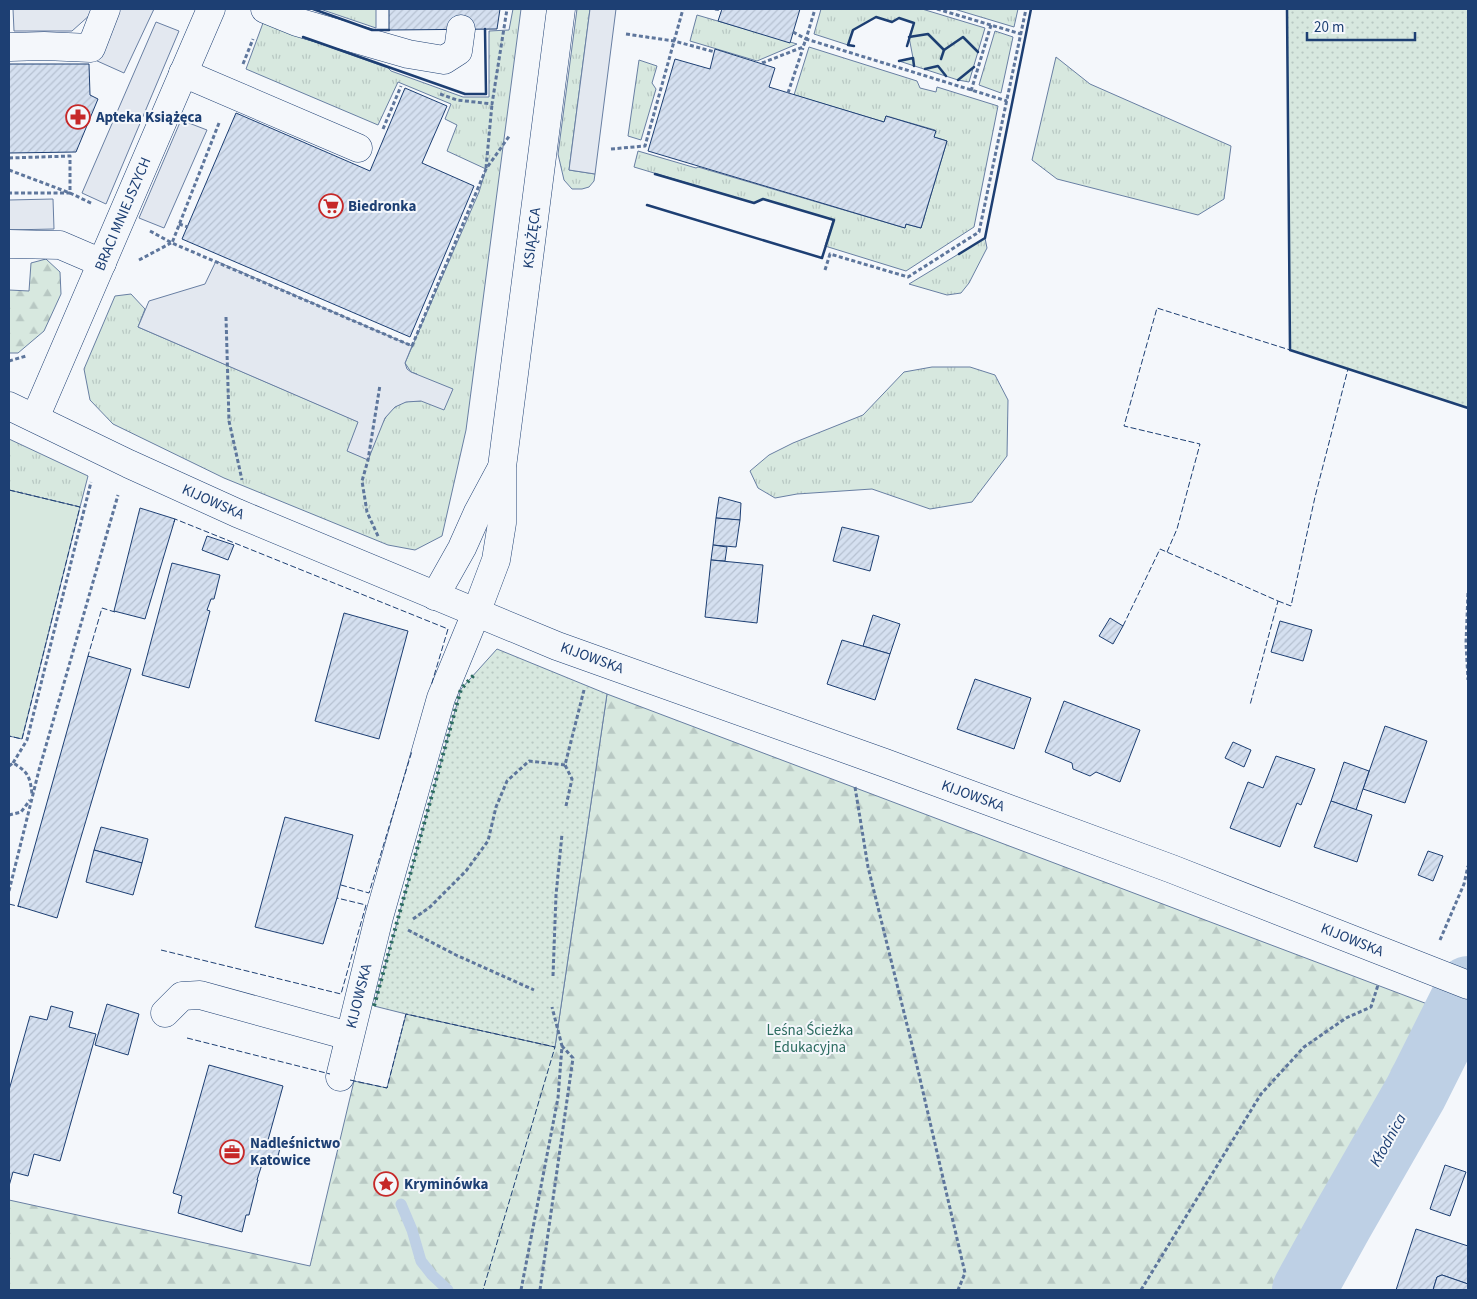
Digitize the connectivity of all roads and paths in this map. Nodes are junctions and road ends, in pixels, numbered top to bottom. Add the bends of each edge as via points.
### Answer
1 (106, 9) edge
2 (211, 9) edge
3 (265, 9) edge
4 (507, 9) edge
5 (561, 9) edge
6 (683, 9) edge
7 (715, 9) edge
8 (815, 9) edge
9 (937, 9) edge
10 (1026, 9) edge
11 (722, 10) dead end
12 (991, 25) junction
13 (461, 30) dead end
14 (504, 30) dead end
15 (793, 32) dead end
16 (626, 34) dead end
17 (1021, 34) junction
18 (806, 39) junction
19 (674, 41) junction
20 (10, 47) dead end
21 (803, 47) junction
22 (715, 52) dead end
23 (762, 63) dead end
24 (183, 73) junction
25 (971, 90) junction
26 (788, 93) dead end
27 (231, 94) junction
28 (1007, 101) junction
29 (492, 104) dead end
30 (512, 132) dead end
31 (358, 148) dead end
32 (611, 149) dead end
33 (9, 158) edge
34 (486, 168) junction
35 (9, 193) edge
36 (179, 224) junction
37 (188, 227) dead end
38 (9, 244) edge
39 (102, 263) junction
40 (825, 270) dead end
41 (226, 317) dead end
42 (380, 385) dead end
43 (9, 406) edge
44 (35, 418) junction
45 (129, 464) junction
46 (502, 467) junction
47 (93, 474) dead end
48 (243, 484) dead end
49 (378, 536) dead end
50 (1468, 593) edge
51 (435, 596) junction
52 (476, 613) junction
53 (49, 628) dead end
54 (55, 630) junction
55 (1468, 680) edge
56 (584, 689) dead end
57 (13, 763) junction
58 (565, 765) junction
59 (9, 766) edge
60 (854, 786) dead end
61 (32, 797) junction
62 (566, 806) dead end
63 (9, 815) edge
64 (562, 834) dead end
65 (1468, 866) edge
66 (9, 890) edge
67 (391, 925) junction
68 (1395, 957) junction
69 (1437, 960) junction
70 (553, 976) dead end
71 (1468, 985) edge
72 (534, 990) dead end
73 (552, 1006) dead end
74 (165, 1013) dead end
75 (349, 1036) junction
76 (562, 1046) junction
77 (340, 1077) dead end
78 (520, 1290) edge
79 (540, 1290) edge
80 (958, 1290) edge
81 (1141, 1290) edge

1 - 20 street via 91,48
2 - 24 street, BRACI MNIEJSZYCH
3 - 13 street via 297,22 408,54 444,60 458,51
3 - 27 path
4 - 14 path
5 - 46 street, KSIĄŻĘCA
6 - 19 path
7 - 11 path
8 - 18 path
9 - 12 path
10 - 17 path
12 - 17 path
12 - 25 path
15 - 18 path
16 - 19 path
17 - 28 path
18 - 21 path
18 - 25 path
19 - 22 path
19 - 32 path via 645,146
21 - 23 path
21 - 26 path
24 - 27 street
24 - 39 street, BRACI MNIEJSZYCH
25 - 28 path
27 - 31 street
27 - 36 path
28 - 40 path via 979,232 908,277 830,254
29 - 34 path
30 - 34 path
33 - 35 path via 70,156 70,193
34 - 36 path via 412,346 172,243
36 - 37 path
38 - 39 street via 60,245
39 - 44 street, BRACI MNIEJSZYCH
41 - 48 path via 229,421
42 - 49 path via 362,482 367,512
43 - 44 street, KIJOWSKA
44 - 45 street, KIJOWSKA
45 - 51 street, KIJOWSKA
45 - 61 path
46 - 51 street
46 - 52 street via 502,524 496,560
47 - 54 path
50 - 55 path
51 - 52 street, KIJOWSKA
52 - 67 street, KIJOWSKA via 441,698
52 - 68 street, KIJOWSKA via 557,646 1172,869
53 - 54 path
54 - 57 path via 27,740
56 - 58 path
57 - 59 path
57 - 61 path via 26,770
58 - 62 path via 572,779
58 - 67 path via 529,761 507,781 496,807 488,841 466,870 430,907
60 - 80 path via 868,867 965,1274
61 - 63 path via 21,812
61 - 66 path
64 - 70 path
65 - 69 path
67 - 72 path
67 - 75 street, KIJOWSKA
68 - 69 street, KIJOWSKA
68 - 81 path via 1380,977 1371,1007 1346,1018 1304,1047 1261,1094
69 - 71 street, KIJOWSKA
73 - 76 path
74 - 75 street, KIJOWSKA via 182,996 200,995
75 - 77 street, KIJOWSKA
76 - 78 path via 558,1098
76 - 79 path via 573,1058

